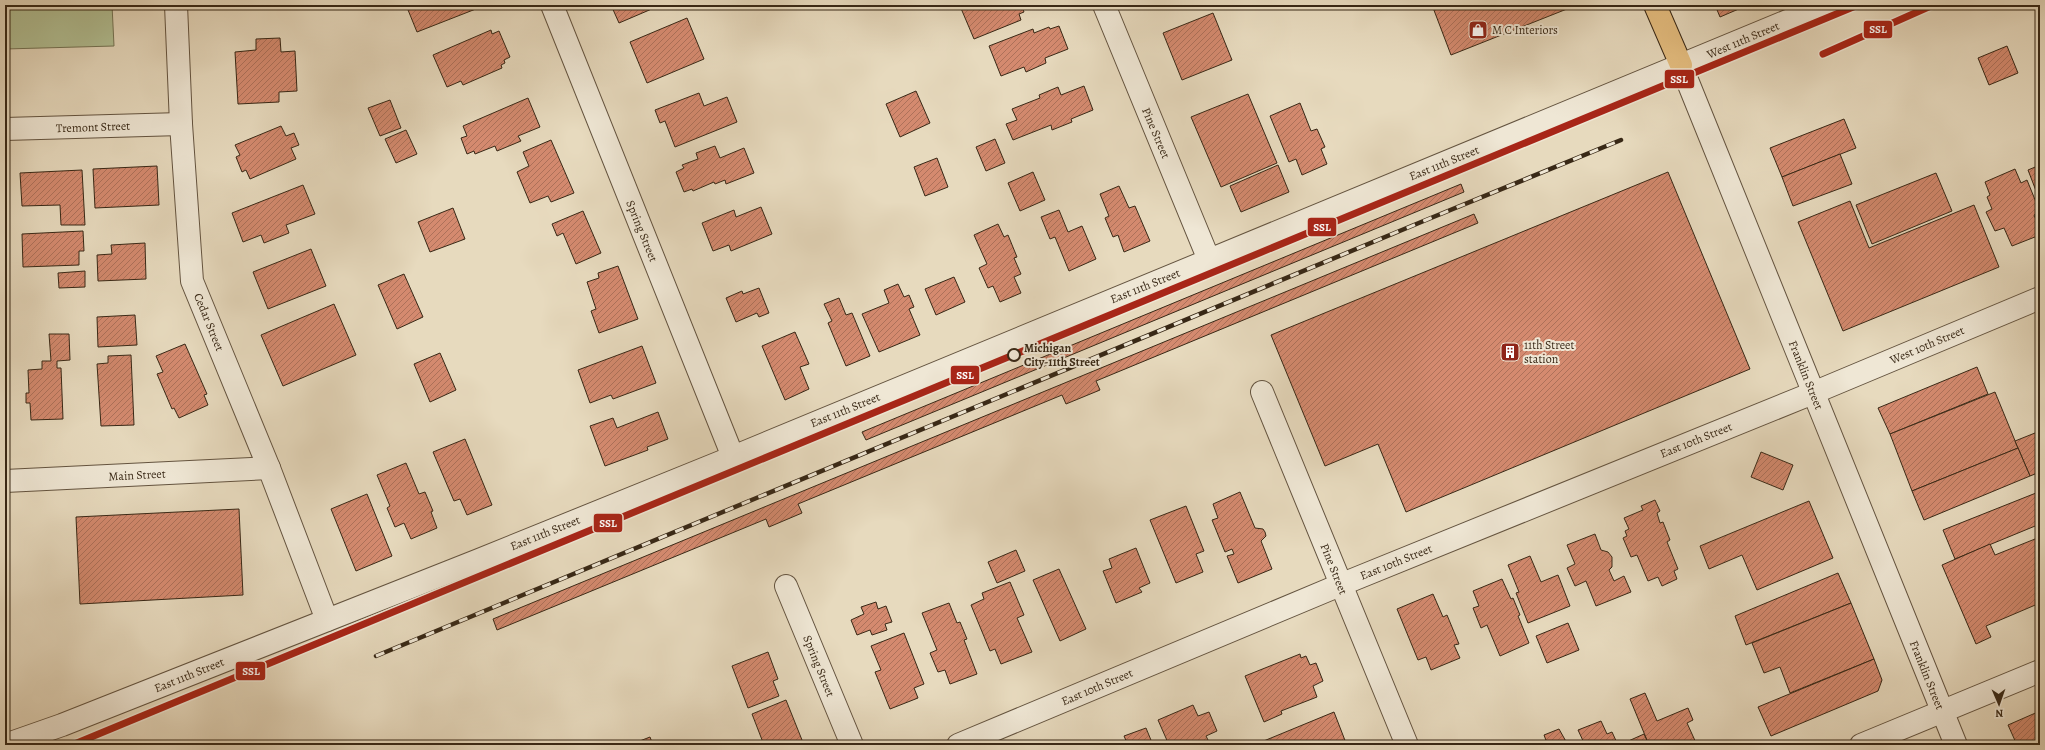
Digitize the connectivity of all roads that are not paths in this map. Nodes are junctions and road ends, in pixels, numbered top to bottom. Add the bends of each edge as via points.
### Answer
1 (176, 5) edge
2 (552, 5) edge
3 (1104, 5) edge
4 (1655, 5) edge
5 (1826, 5) edge
6 (1681, 65) junction
7 (181, 124) junction
8 (5, 129) edge
9 (1209, 260) junction
10 (2040, 298) edge
11 (1262, 392) dead end
12 (1813, 393) junction
13 (733, 457) junction
14 (269, 468) junction
15 (5, 481) edge
16 (1340, 584) junction
17 (786, 586) dead end
18 (327, 620) junction
19 (2040, 671) edge
20 (1942, 712) junction
21 (5, 745) edge
22 (852, 745) edge
23 (958, 745) edge
24 (1407, 745) edge
25 (1861, 745) edge
26 (1956, 745) edge

1 - 7 street, Cedar Street
2 - 13 street, Spring Street
3 - 9 street, Pine Street
4 - 6 main road, Franklin Street
5 - 6 street, West 11th Street
6 - 9 street, East 11th Street
6 - 12 street, Franklin Street
7 - 8 street, Tremont Street
7 - 14 street, Cedar Street via 192,281
9 - 13 street, East 11th Street
10 - 12 street, West 10th Street
11 - 16 street, Pine Street
12 - 16 street, East 10th Street
12 - 20 street, Franklin Street
13 - 18 street, East 11th Street
14 - 15 street, Main Street
14 - 18 street, Cedar Street
16 - 23 street, East 10th Street
16 - 24 street, Pine Street
17 - 22 street, Spring Street
18 - 21 street, East 11th Street
19 - 20 street
20 - 25 street
20 - 26 street, Franklin Street

